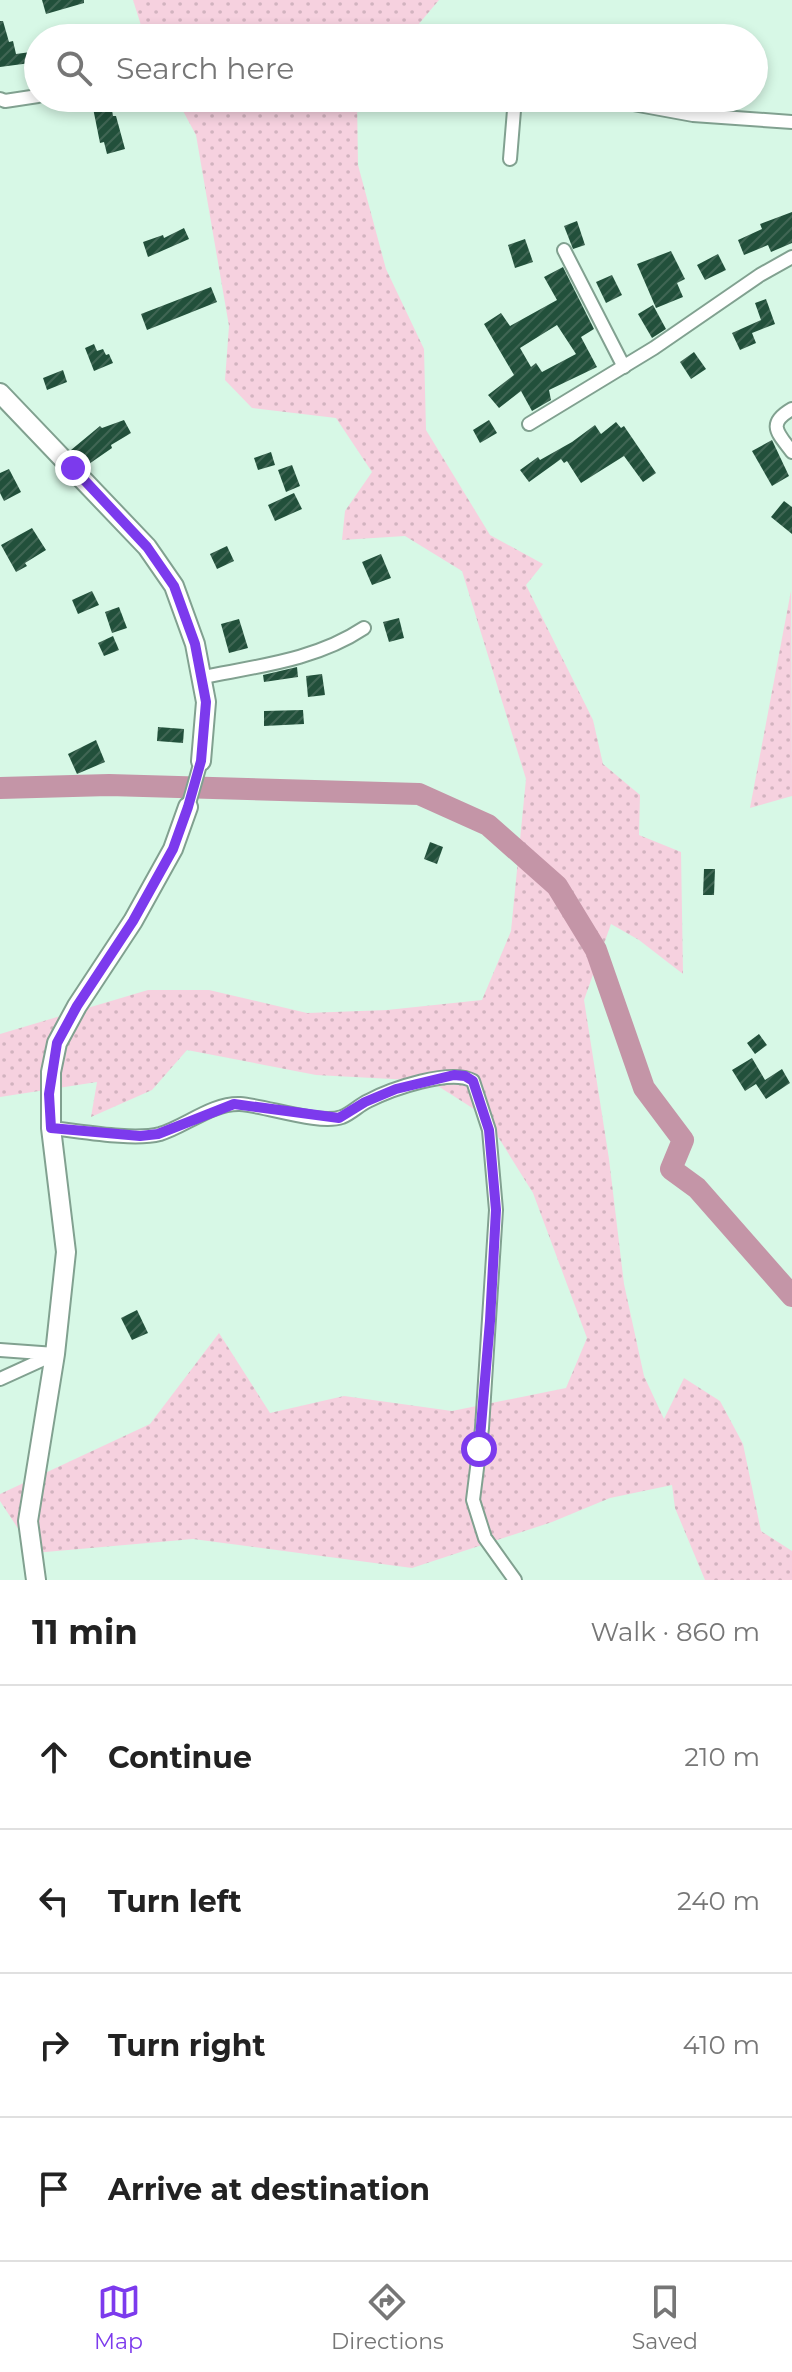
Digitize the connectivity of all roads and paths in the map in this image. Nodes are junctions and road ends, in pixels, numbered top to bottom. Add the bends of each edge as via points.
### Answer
1 (24, 98) edge
2 (0, 99) edge
3 (514, 112) edge
4 (677, 112) edge
5 (792, 122) edge
6 (510, 159) dead end
7 (564, 250) dead end
8 (792, 257) edge
9 (624, 367) junction
10 (0, 393) edge
11 (792, 409) edge
12 (529, 424) dead end
13 (792, 452) edge
14 (364, 628) dead end
15 (203, 677) junction
16 (201, 761) joint
17 (188, 807) joint
18 (51, 1128) junction
19 (0, 1350) edge
20 (55, 1354) junction
21 (0, 1379) edge
22 (36, 1580) edge
23 (515, 1580) edge

1 - 2 street
3 - 6 street
4 - 5 street
7 - 9 street
8 - 9 street
9 - 12 street
10 - 15 street via 165,573
11 - 13 street via 776,423
14 - 15 street via 321,651
15 - 16 street
16 - 17 street
17 - 18 street via 160,873 57,1043 50,1083
18 - 20 street via 66,1252
18 - 23 street via 158,1134 234,1104 339,1118 396,1089 454,1075 473,1081 489,1130 496,1210 473,1500 485,1538
19 - 20 street
20 - 21 street
20 - 22 street via 28,1521

